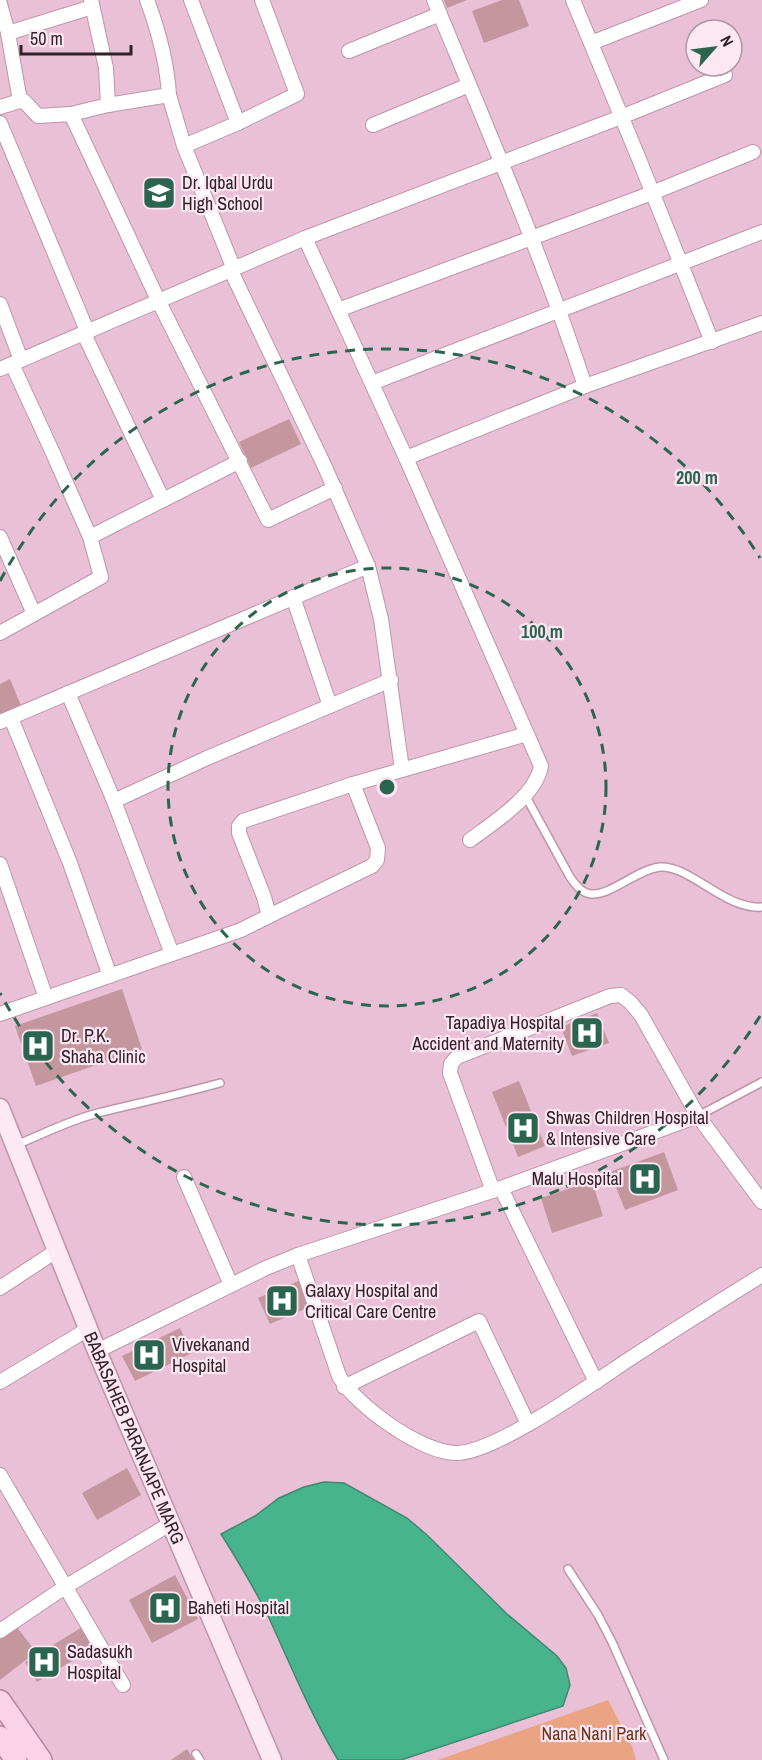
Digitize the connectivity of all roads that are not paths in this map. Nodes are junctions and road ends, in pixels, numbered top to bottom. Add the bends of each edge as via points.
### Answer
1 (147, 0) edge
2 (191, 0) edge
3 (262, 0) edge
4 (434, 0) edge
5 (573, 0) edge
6 (701, 0) edge
7 (92, 3) edge
8 (0, 4) edge
9 (440, 14) junction
10 (9, 33) junction
11 (591, 43) junction
12 (349, 51) dead end
13 (718, 78) edge
14 (469, 85) junction
15 (169, 95) junction
16 (20, 101) junction
17 (108, 105) junction
18 (0, 107) edge
19 (71, 114) junction
20 (621, 117) junction
21 (0, 123) edge
22 (238, 123) junction
23 (373, 124) dead end
24 (184, 146) junction
25 (753, 152) dead end
26 (502, 164) junction
27 (652, 193) junction
28 (762, 232) edge
29 (532, 236) junction
30 (305, 238) junction
31 (680, 264) junction
32 (232, 270) junction
33 (159, 302) junction
34 (0, 304) edge
35 (338, 309) junction
36 (561, 310) junction
37 (762, 323) edge
38 (86, 333) junction
39 (712, 342) junction
40 (11, 365) edge
41 (372, 383) junction
42 (585, 386) junction
43 (406, 458) junction
44 (240, 461) junction
45 (334, 488) junction
46 (163, 500) junction
47 (0, 537) edge
48 (90, 537) junction
49 (368, 566) junction
50 (293, 597) junction
51 (34, 614) junction
52 (0, 633) edge
53 (391, 680) junction
54 (68, 693) junction
55 (330, 706) junction
56 (6, 720) edge
57 (527, 734) junction
58 (402, 769) junction
59 (353, 784) junction
60 (525, 795) junction
61 (114, 801) junction
62 (470, 840) dead end
63 (0, 864) edge
64 (762, 907) edge
65 (269, 916) junction
66 (172, 954) junction
67 (110, 976) junction
68 (46, 998) junction
69 (0, 1014) edge
70 (762, 1082) edge
71 (220, 1083) dead end
72 (1, 1111) edge
73 (698, 1116) junction
74 (16, 1145) junction
75 (184, 1177) dead end
76 (497, 1189) junction
77 (762, 1202) edge
78 (56, 1251) junction
79 (298, 1255) junction
80 (762, 1275) edge
81 (231, 1285) junction
82 (0, 1288) edge
83 (88, 1329) junction
84 (97, 1351) junction
85 (0, 1382) edge
86 (596, 1382) junction
87 (344, 1386) junction
88 (528, 1424) junction
89 (0, 1475) edge
90 (170, 1524) junction
91 (568, 1569) dead end
92 (65, 1587) junction
93 (0, 1631) edge
94 (123, 1685) dead end
95 (0, 1701) edge
96 (0, 1737) edge
97 (16, 1760) edge
98 (41, 1760) edge
99 (272, 1760) edge
100 (664, 1760) edge

1 - 15 street via 162,40
2 - 22 street
3 - 22 street via 297,94
4 - 9 street
5 - 11 street
6 - 11 street
7 - 10 street
7 - 17 street via 106,68
8 - 10 street
9 - 12 street
9 - 14 street
10 - 16 street
11 - 20 street
13 - 20 street
14 - 23 street
14 - 26 street
15 - 17 street
15 - 24 street
16 - 18 street
16 - 19 street via 38,116
17 - 19 street
19 - 33 street
20 - 26 street
20 - 27 street
21 - 38 street
22 - 24 street
24 - 32 street
25 - 27 street
26 - 29 street
26 - 30 street
27 - 29 street
27 - 31 street
28 - 31 street
29 - 35 street
29 - 36 street
30 - 32 street
30 - 35 street
31 - 36 street
31 - 39 street
32 - 33 street
32 - 45 street
33 - 38 street
33 - 44 street
34 - 40 street
35 - 41 street
36 - 41 street
36 - 42 street
37 - 39 street
38 - 40 street
38 - 46 street
39 - 42 street
40 - 48 street
41 - 43 street
42 - 43 street
43 - 57 street
44 - 45 street via 268,520
44 - 46 street
45 - 49 street
46 - 48 street
47 - 51 street
48 - 51 street via 101,577
49 - 50 street
49 - 53 street
50 - 54 street
50 - 55 street
51 - 52 street
53 - 55 street
53 - 58 street
54 - 56 street
54 - 61 street
55 - 61 street
56 - 67 street via 70,863
57 - 58 street
57 - 60 street via 541,766
58 - 59 street
59 - 65 street via 378,848 377,860 372,866
59 - 65 street via 249,818 239,826
60 - 62 street
60 - 64 lane via 579,890 591,894 604,892 649,870 671,868 739,904
61 - 66 street
63 - 68 street
65 - 66 street
66 - 67 street
67 - 68 street
68 - 69 street
70 - 73 lane
71 - 74 lane via 99,1113
72 - 74 street, BABASAHEB PARANJAPE MARG
73 - 76 street
73 - 76 street via 641,1016 621,995 610,996 457,1057 451,1064 450,1073
73 - 77 street
74 - 78 street, BABASAHEB PARANJAPE MARG
75 - 81 street
76 - 79 street
76 - 86 street
78 - 82 street
78 - 83 street, BABASAHEB PARANJAPE MARG
79 - 81 street
79 - 87 street
80 - 86 street
81 - 84 street
83 - 84 street, BABASAHEB PARANJAPE MARG
83 - 85 street
84 - 90 street, BABASAHEB PARANJAPE MARG
86 - 88 street
87 - 88 street via 385,1422 429,1446 456,1454 475,1451
87 - 88 street via 479,1322
89 - 92 street
90 - 92 street
90 - 99 street, BABASAHEB PARANJAPE MARG
91 - 100 lane via 612,1642
92 - 93 street
92 - 94 street
95 - 98 main road
96 - 97 main road

